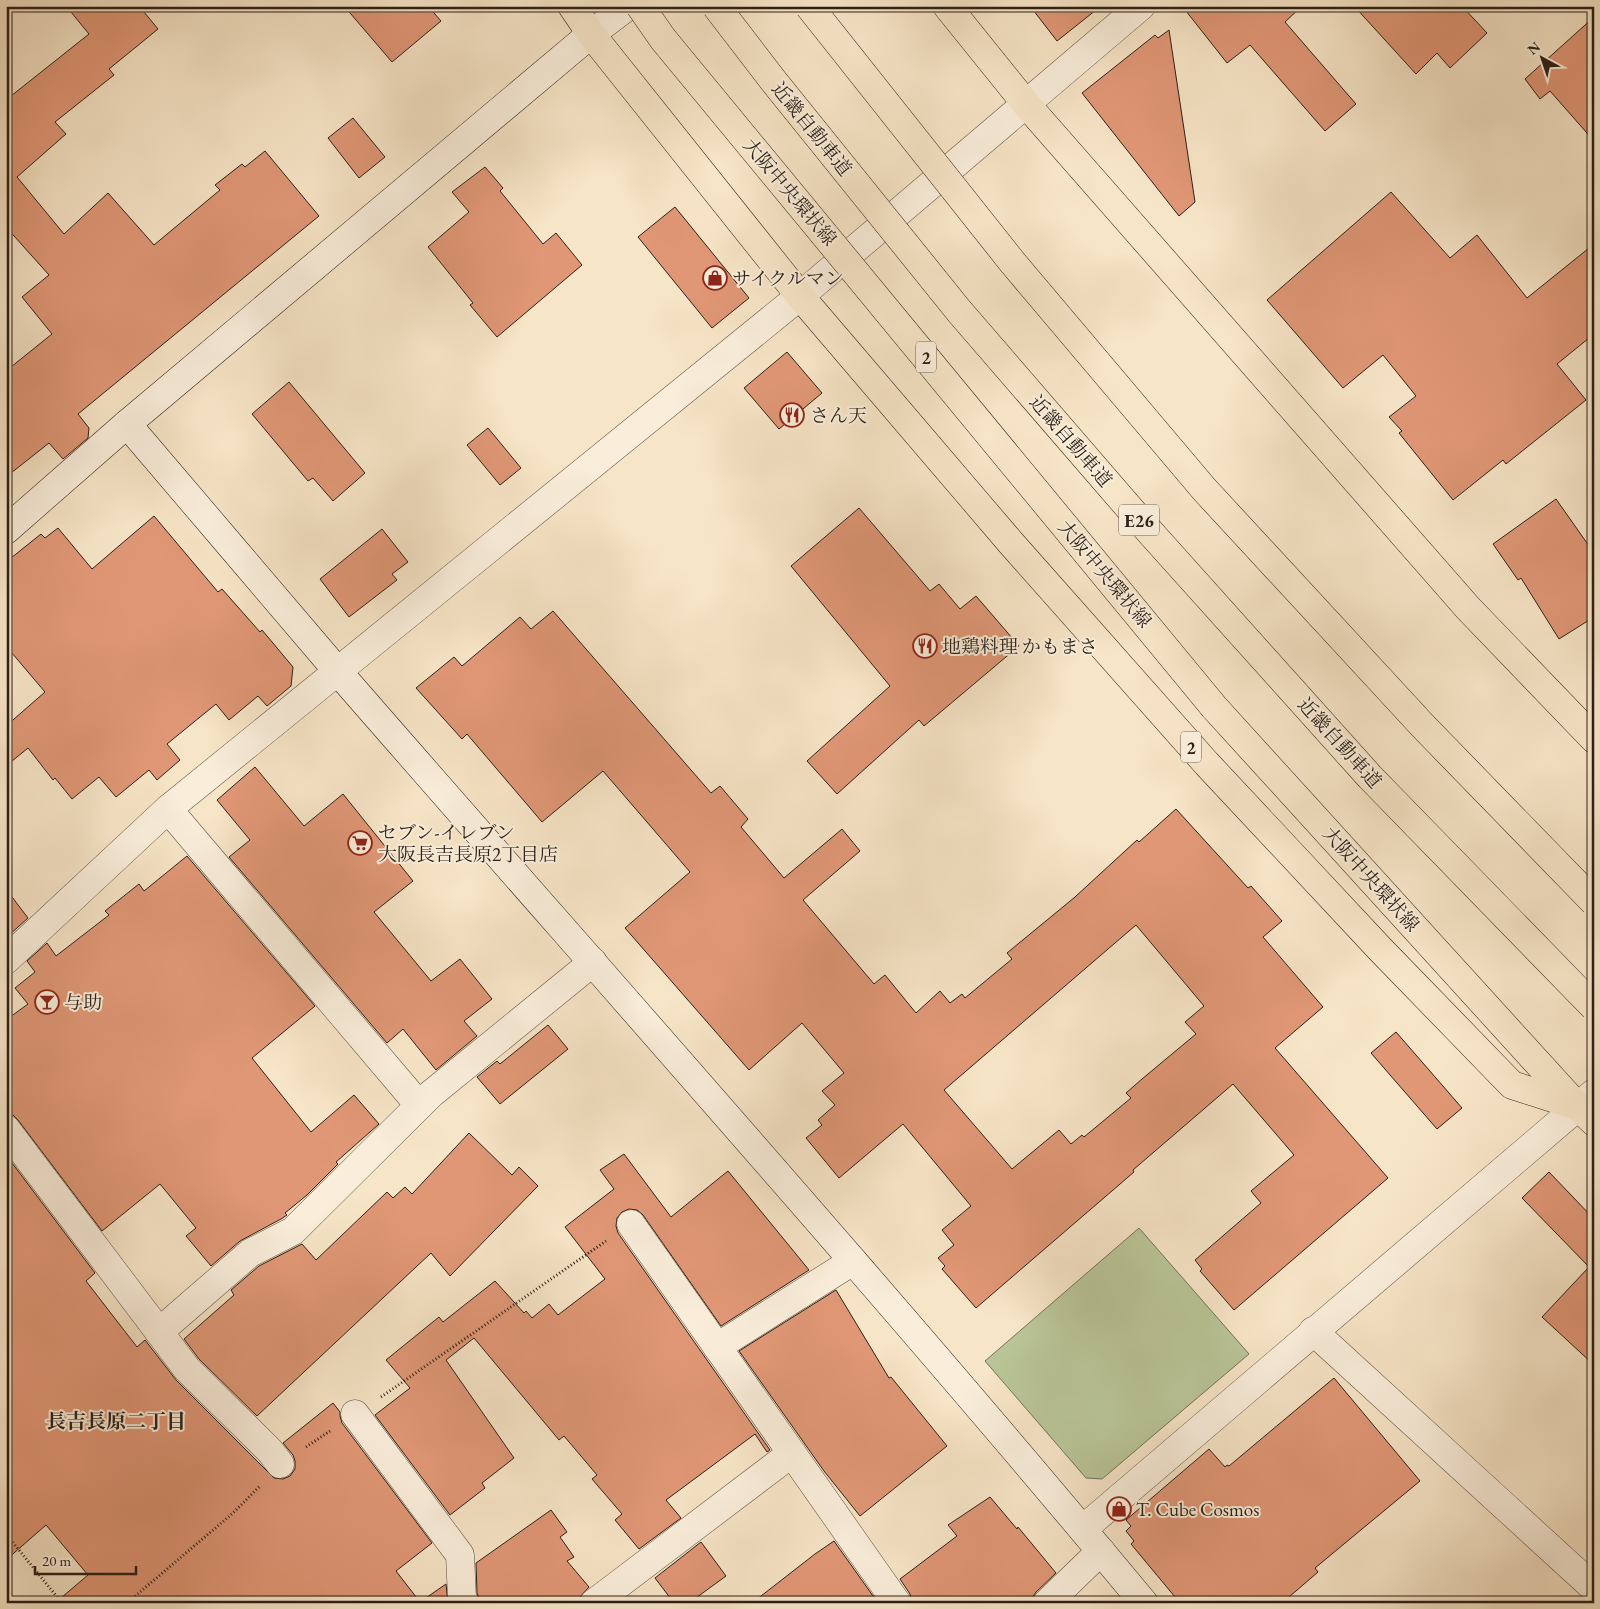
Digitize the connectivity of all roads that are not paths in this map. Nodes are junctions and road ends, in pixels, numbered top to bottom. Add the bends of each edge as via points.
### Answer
1 (572, 6) edge
2 (628, 6) edge
3 (640, 6) edge
4 (716, 6) edge
5 (809, 6) edge
6 (947, 6) edge
7 (1141, 6) edge
8 (590, 34) junction
9 (1026, 104) junction
10 (800, 296) junction
11 (127, 424) junction
12 (6, 530) edge
13 (338, 671) junction
14 (1594, 740) edge
15 (168, 809) junction
16 (1594, 902) edge
17 (6, 960) edge
18 (593, 962) junction
19 (1594, 1007) edge
20 (419, 1105) junction
21 (1588, 1107) edge
22 (6, 1129) edge
23 (631, 1224) road end
24 (853, 1261) junction
25 (1313, 1331) junction
26 (159, 1332) junction
27 (717, 1348) junction
28 (355, 1414) road end
29 (792, 1453) junction
30 (280, 1464) road end
31 (1083, 1529) junction
32 (1101, 1551) junction
33 (1594, 1588) edge
34 (465, 1603) edge
35 (594, 1603) edge
36 (897, 1603) edge
37 (1047, 1603) edge
38 (1144, 1603) edge

1 - 8 main road, 2
2 - 8 street
3 - 21 main road, 大阪中央環状線 / 2, bridge via 663,39 1214,707
4 - 19 main road, 近畿自動車道 / E26, bridge via 959,311 1150,532 1370,777
5 - 16 main road, bridge via 1013,262 1204,489 1422,726
6 - 9 main road
7 - 9 street
8 - 10 main road, 2
8 - 11 street
9 - 10 street
9 - 14 main road via 1468,608
10 - 13 street
10 - 21 main road, 2 via 1206,764 1512,1085
11 - 12 street
11 - 13 street
13 - 15 street
13 - 18 street
15 - 17 street
15 - 20 street
18 - 20 street
18 - 24 street
20 - 26 street via 293,1231 250,1253
21 - 25 street
22 - 26 street
23 - 27 street
24 - 27 street
24 - 31 street
25 - 31 street
25 - 33 street
26 - 30 street via 187,1369
27 - 29 street
28 - 34 street via 460,1556
29 - 35 street
29 - 36 street
31 - 32 street
32 - 37 street
32 - 38 street

